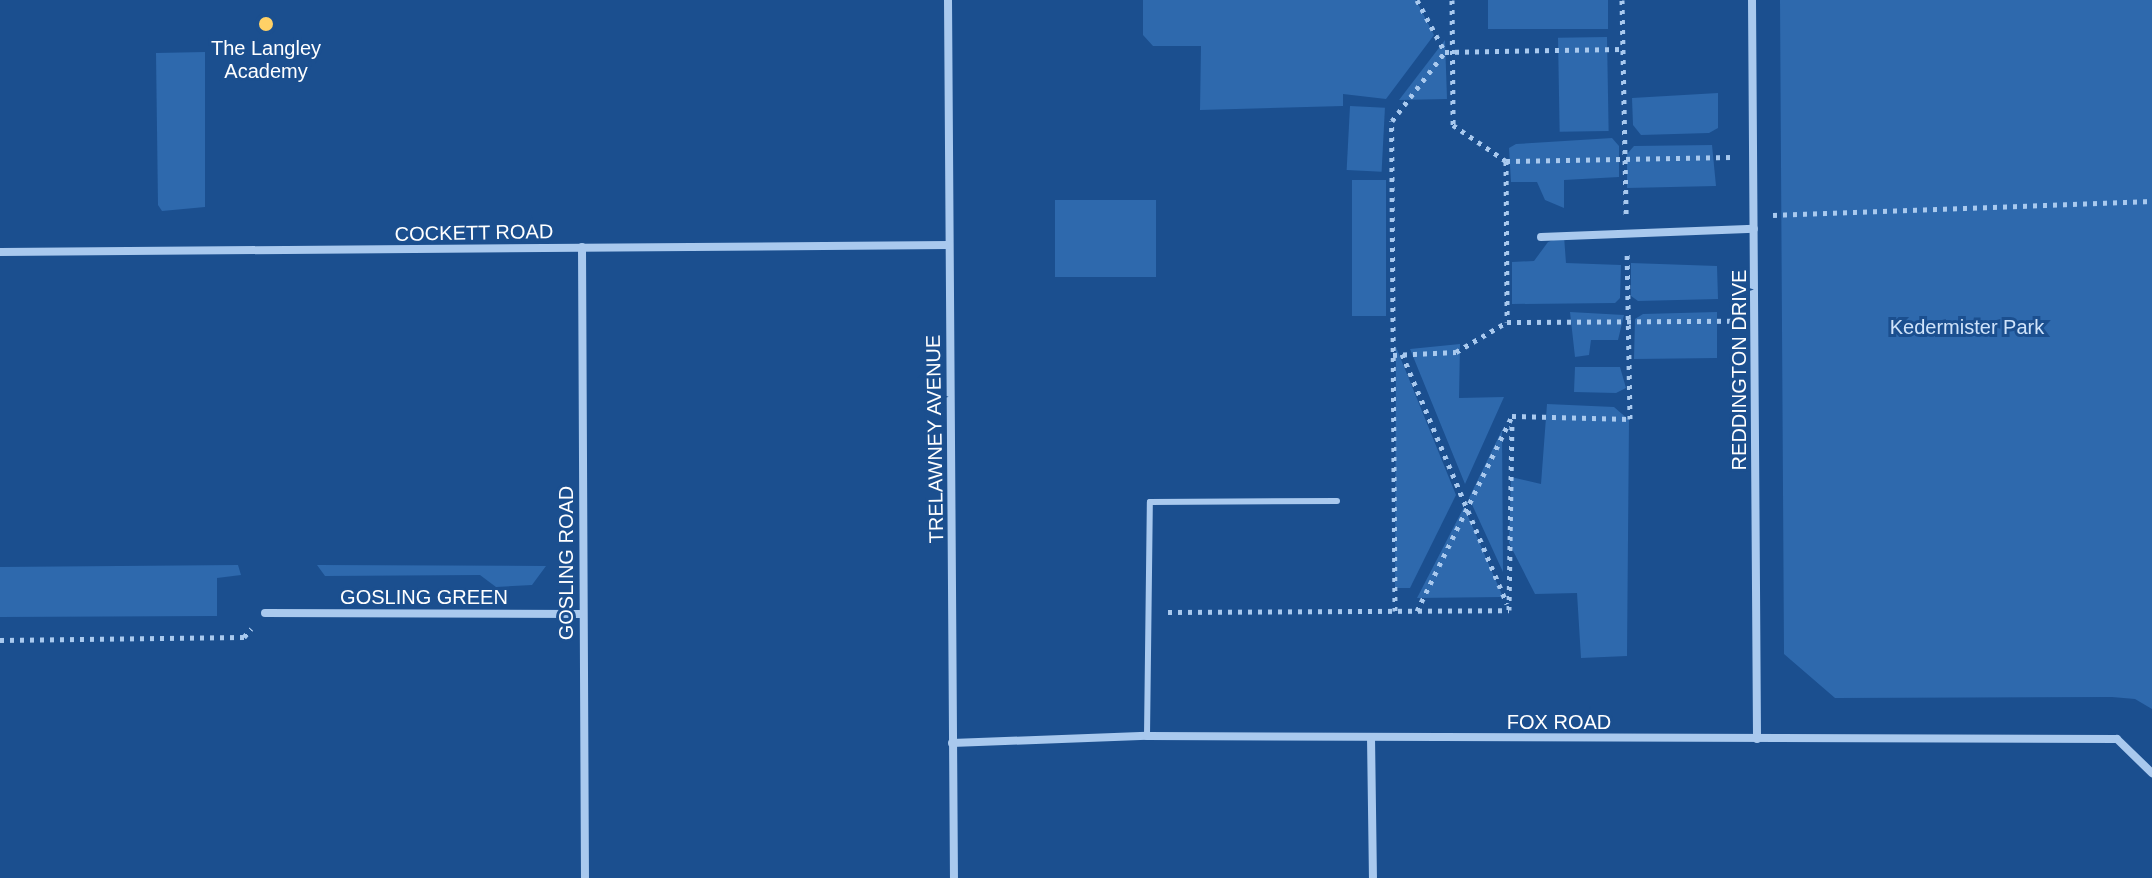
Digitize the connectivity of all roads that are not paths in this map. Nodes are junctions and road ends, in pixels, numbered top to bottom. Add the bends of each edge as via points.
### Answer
1 (948, 0) edge
2 (1752, 0) edge
3 (1754, 229) junction
4 (1541, 237) dead end
5 (949, 245) junction
6 (582, 247) junction
7 (0, 252) edge
8 (1337, 501) dead end
9 (265, 613) road end
10 (582, 614) junction
11 (1147, 736) junction
12 (1371, 737) junction
13 (1757, 739) junction
14 (952, 743) junction
15 (2152, 773) edge
16 (585, 878) edge
17 (954, 878) edge
18 (1373, 878) edge

1 - 5 street, TRELAWNEY AVENUE
2 - 3 street, REDDINGTON DRIVE
3 - 4 street
3 - 13 street, REDDINGTON DRIVE
5 - 6 street, COCKETT ROAD
5 - 14 street, TRELAWNEY AVENUE
6 - 7 street, COCKETT ROAD
6 - 10 street, GOSLING ROAD
8 - 11 lane via 1150,502
9 - 10 street, GOSLING GREEN
10 - 16 street, GOSLING ROAD
11 - 12 street, FOX ROAD
11 - 14 street, FOX ROAD
12 - 13 street, FOX ROAD
12 - 18 street
13 - 15 street, FOX ROAD via 2117,739
14 - 17 street, TRELAWNEY AVENUE

